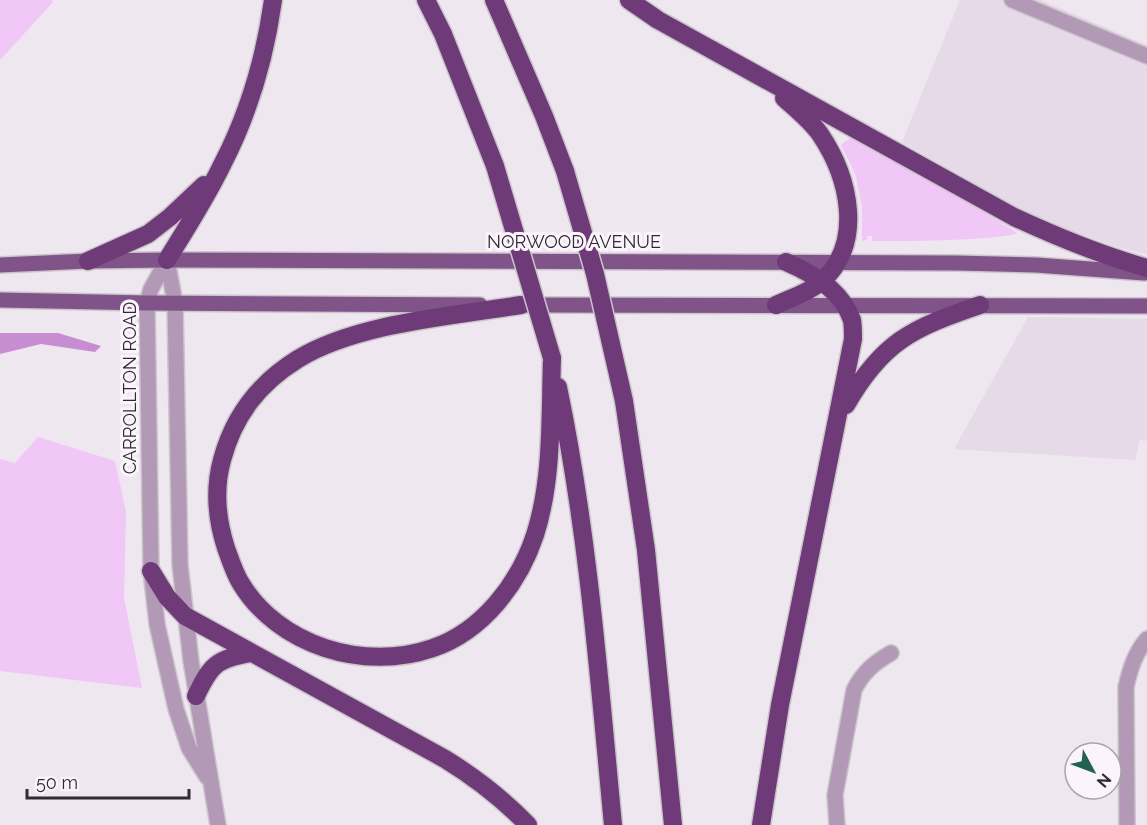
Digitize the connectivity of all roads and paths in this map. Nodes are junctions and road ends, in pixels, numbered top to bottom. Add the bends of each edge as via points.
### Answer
1 (273, 0) edge
2 (426, 0) edge
3 (494, 0) edge
4 (629, 0) edge
5 (1012, 0) edge
6 (1147, 56) edge
7 (762, 78) junction
8 (222, 166) junction
9 (167, 260) junction
10 (88, 261) junction
11 (786, 262) junction
12 (836, 262) junction
13 (0, 265) edge
14 (1147, 268) edge
15 (1147, 273) edge
16 (821, 281) junction
17 (0, 300) edge
18 (147, 303) junction
19 (175, 303) junction
20 (842, 304) junction
21 (521, 305) junction
22 (776, 305) junction
23 (980, 305) junction
24 (1147, 306) edge
25 (556, 402) junction
26 (839, 417) junction
27 (151, 572) junction
28 (185, 616) junction
29 (1147, 639) edge
30 (251, 653) junction
31 (891, 653) dead end
32 (196, 696) junction
33 (212, 785) junction
34 (218, 825) edge
35 (528, 825) edge
36 (613, 825) edge
37 (674, 825) edge
38 (761, 825) edge
39 (837, 825) edge
40 (1127, 825) edge

1 - 8 highway via 251,98
2 - 25 highway, bridge via 495,166 552,358
3 - 37 highway, bridge via 565,171 595,274 624,401 646,550
4 - 7 highway
5 - 6 street
7 - 12 highway via 819,132 841,175 848,220 845,243
7 - 14 highway via 1014,216 1071,242
8 - 9 highway
8 - 10 highway via 148,234
9 - 10 main road, NORWOOD AVENUE
9 - 11 main road, NORWOOD AVENUE
9 - 18 street, CARROLLTON ROAD
9 - 19 street, CARROLLTON ROAD
10 - 13 main road, NORWOOD AVENUE
11 - 12 main road, NORWOOD AVENUE
11 - 16 highway
12 - 15 main road, NORWOOD AVENUE via 1036,265
12 - 16 highway
16 - 20 highway
16 - 22 highway
17 - 18 main road
18 - 19 main road
18 - 27 street, CARROLLTON ROAD
19 - 21 main road
19 - 28 street, CARROLLTON ROAD via 180,565
20 - 22 main road
20 - 23 main road
20 - 26 highway via 852,320 854,339
21 - 22 main road
21 - 25 highway via 356,334 300,358 257,391 238,417 219,472 221,531 240,582 280,625 306,641 341,654 404,655 434,648 460,634 487,615 507,591 535,535 544,500
23 - 24 main road
23 - 26 highway via 938,319 880,356 861,378
25 - 36 highway via 579,500
26 - 38 highway via 780,705
27 - 28 highway via 166,597
27 - 33 street, CARROLLTON ROAD via 157,624 176,709 189,748
28 - 30 highway
28 - 32 street, CARROLLTON ROAD
29 - 40 street via 1131,668 1126,687
30 - 32 highway via 227,657 214,666
30 - 35 highway via 469,774
31 - 39 street via 861,676 854,690 834,795
32 - 33 street, CARROLLTON ROAD
33 - 34 street, CARROLLTON ROAD

